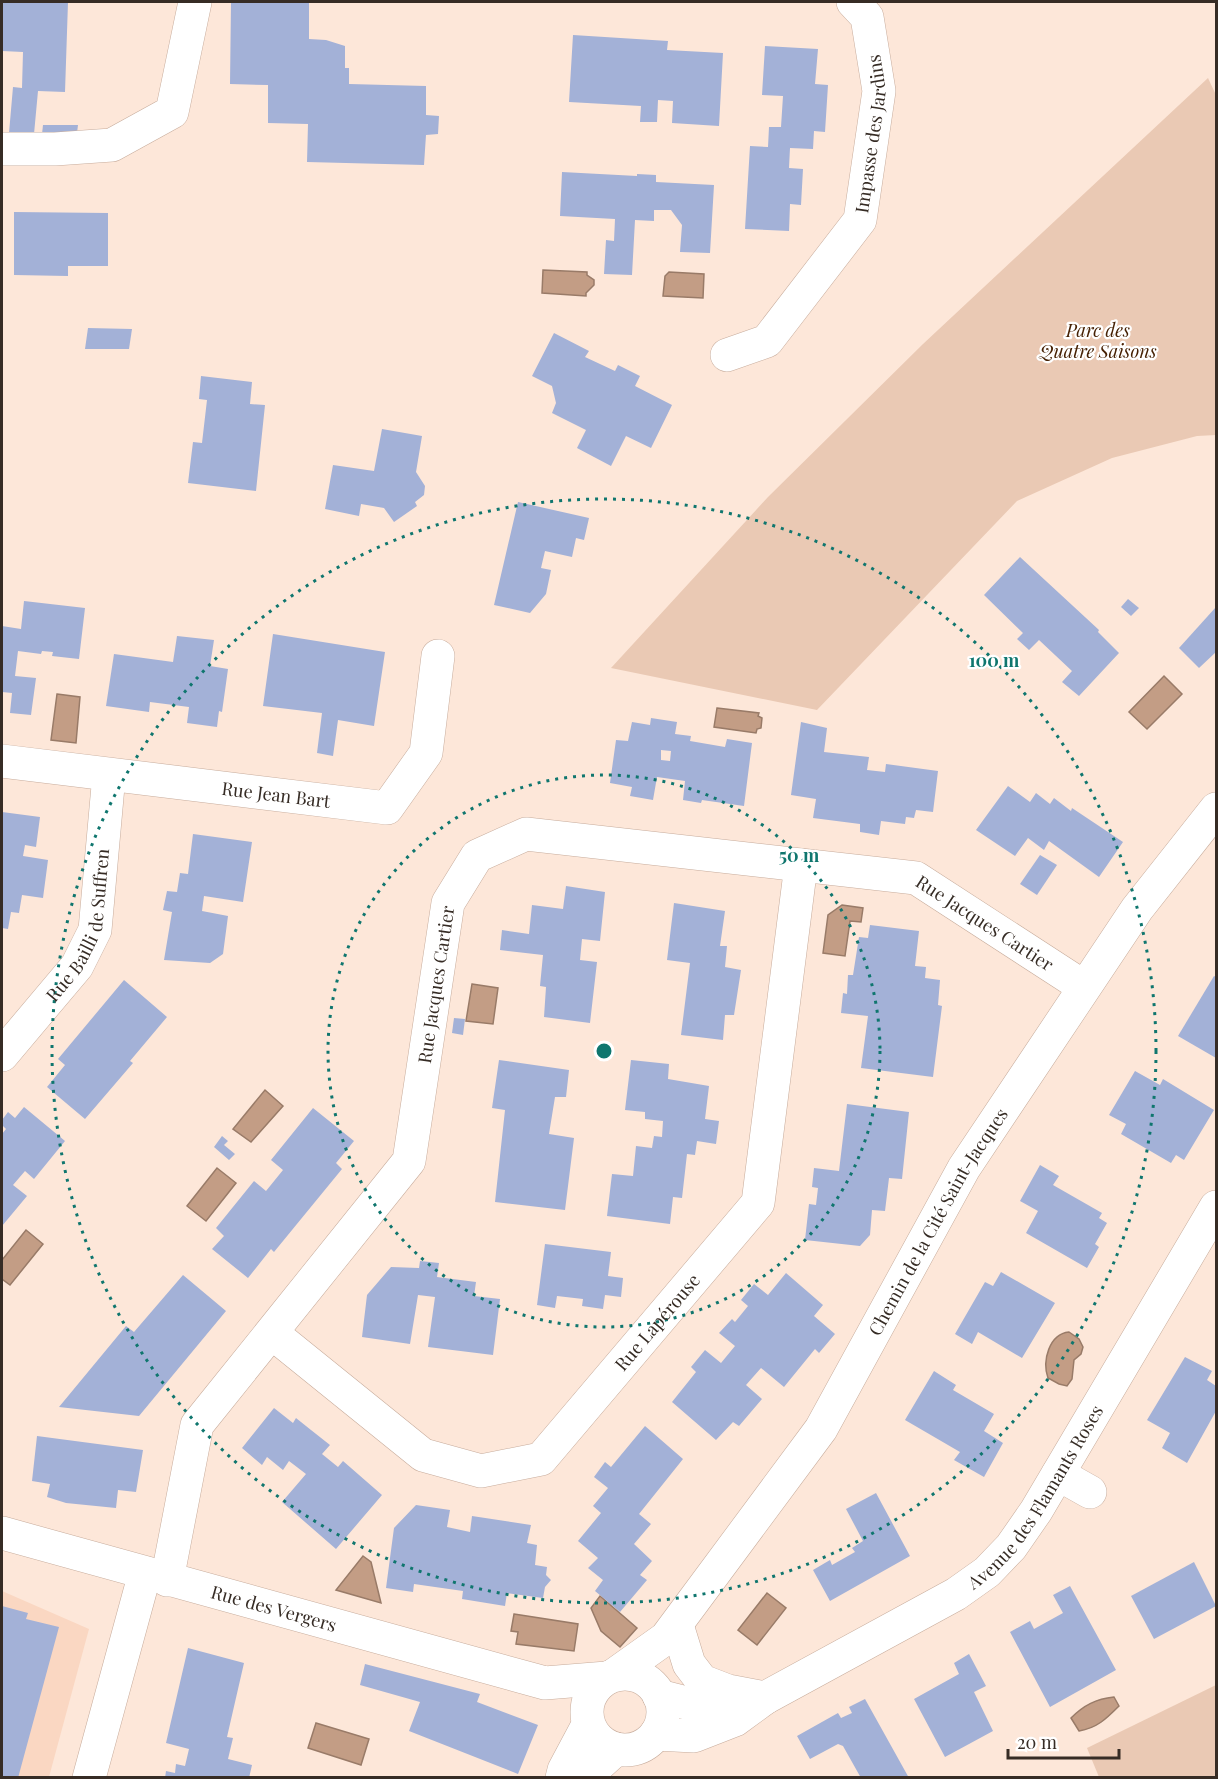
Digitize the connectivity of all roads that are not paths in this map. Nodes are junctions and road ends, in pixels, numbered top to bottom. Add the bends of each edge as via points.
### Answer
1 (195, 2) edge
2 (853, 2) edge
3 (2, 150) edge
4 (727, 355) dead end
5 (438, 656) dead end
6 (2, 761) edge
7 (109, 775) junction
8 (1216, 809) edge
9 (801, 865) junction
10 (1084, 987) junction
11 (2, 1055) edge
12 (1216, 1207) edge
13 (272, 1333) junction
14 (1058, 1474) junction
15 (1090, 1492) dead end
16 (2, 1533) edge
17 (156, 1576) junction
18 (671, 1632) junction
19 (611, 1677) junction
20 (545, 1683) junction
21 (656, 1691) junction
22 (765, 1698) junction
23 (587, 1722) junction
24 (656, 1734) junction
25 (616, 1749) junction
26 (89, 1778) edge
27 (562, 1778) edge
28 (584, 1778) edge

1 - 3 street via 172,112 112,146
2 - 4 street, Impasse des Jardins via 867,17 879,91 860,220 767,341
5 - 7 street, Rue Jean Bart via 426,753 387,808
6 - 7 street, Rue Jean Bart
7 - 11 street, Rue Bailli de Suffren via 95,930 77,966
8 - 10 street, Chemin de la Cité Saint-Jacques via 1137,909
9 - 10 street, Rue Jacques Cartier via 916,878
9 - 13 street, Rue Jacques Cartier via 526,834 477,856 448,903 409,1161
9 - 13 street, Rue Lapérouse via 758,1203 541,1459 482,1471 423,1455
10 - 18 street, Chemin de la Cité Saint-Jacques via 964,1168 821,1428
12 - 14 street, Avenue des Flamants Roses
13 - 17 street, Rue Jacques Cartier via 197,1425
14 - 15 street
14 - 22 street, Avenue des Flamants Roses via 1011,1547 987,1572 956,1594
16 - 17 street, Rue des Vergers
17 - 20 street, Rue des Vergers
17 - 26 street, Rue Jacques Cartier
18 - 19 street, Chemin de la Cité Saint-Jacques
18 - 21 street, Chemin de la Cité Saint-Jacques
18 - 22 street via 702,1681
19 - 20 street, Rue des Vergers
19 - 21 street via 636,1675
19 - 23 street via 590,1695
20 - 23 street, Rue des Vergers
21 - 22 street, Avenue des Flamants Roses via 698,1706
21 - 24 street via 663,1715
22 - 24 street, Avenue des Flamants Roses via 735,1720 694,1736
23 - 25 street via 595,1736
23 - 27 street
24 - 25 street via 639,1748
25 - 28 street

